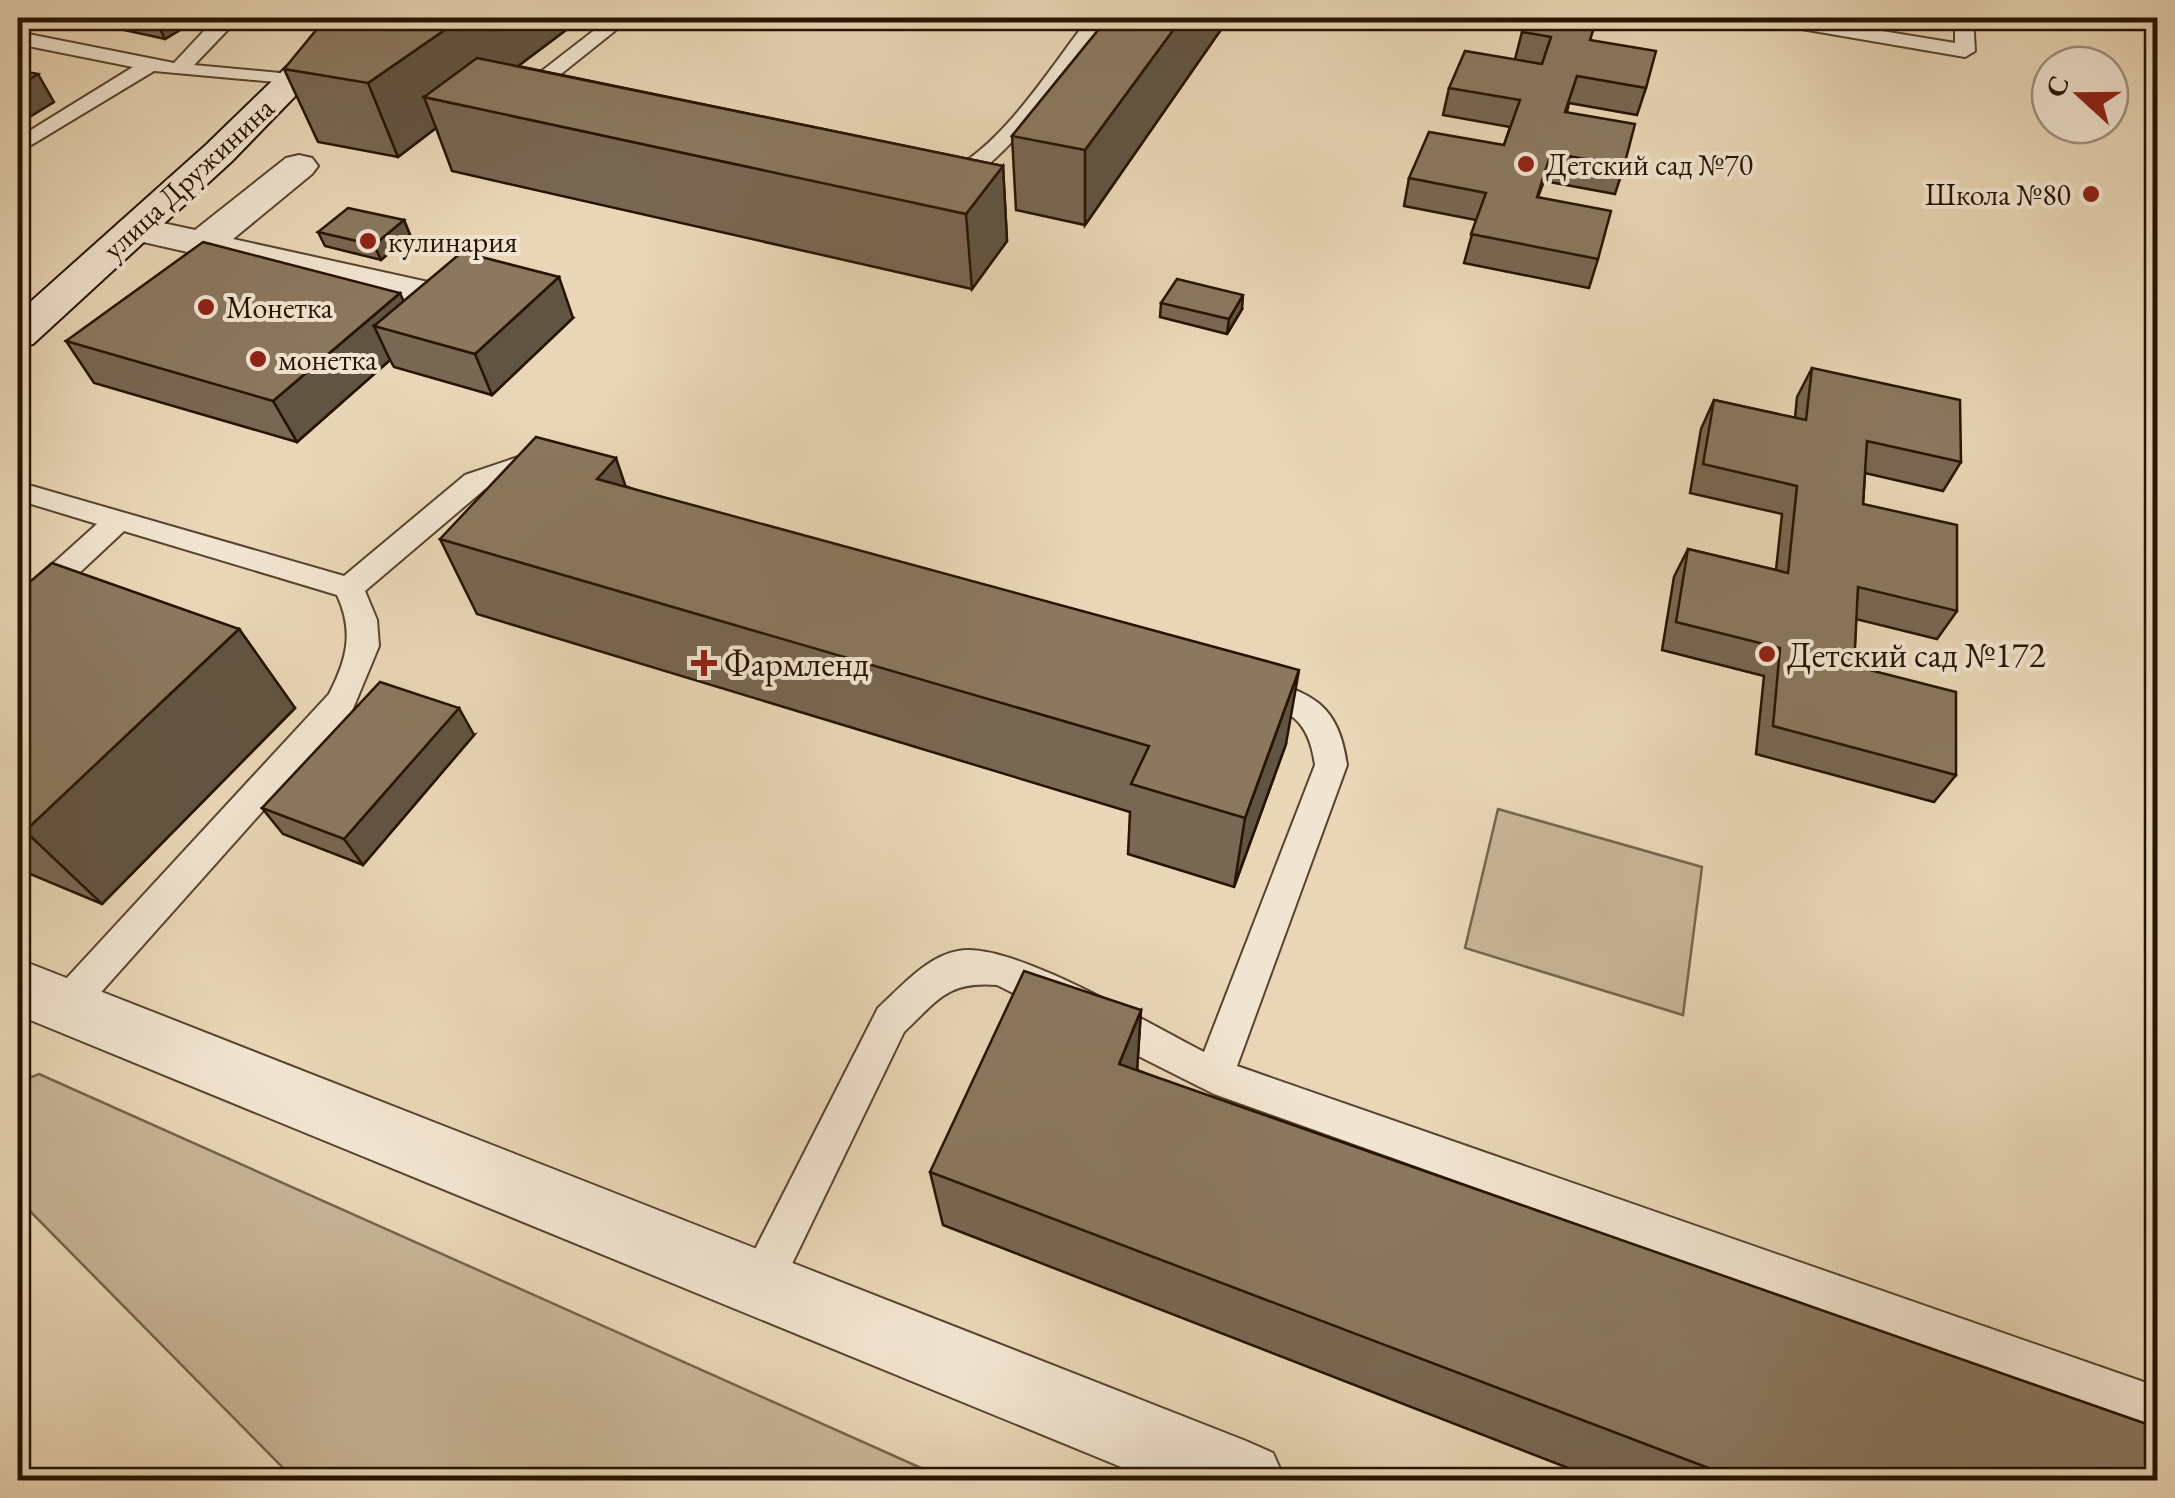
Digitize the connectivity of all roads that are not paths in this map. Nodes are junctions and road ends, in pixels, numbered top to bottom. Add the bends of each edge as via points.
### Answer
1 (230, 18) edge
2 (355, 18) edge
3 (620, 18) edge
4 (1099, 18) edge
5 (1718, 18) edge
6 (1964, 18) edge
7 (1784, 19) edge
8 (18, 38) edge
9 (151, 64) junction
10 (178, 70) junction
11 (291, 80) junction
12 (556, 106) edge
13 (18, 147) edge
14 (299, 166) dead end
15 (926, 184) edge
16 (135, 229) junction
17 (202, 244) junction
18 (445, 298) edge
19 (18, 335) edge
20 (586, 472) edge
21 (18, 491) edge
22 (119, 520) junction
23 (349, 588) junction
24 (18, 612) edge
25 (1214, 677) edge
26 (41, 997) edge
27 (1214, 1076) junction
28 (759, 1286) junction
29 (2158, 1408) edge
30 (1246, 1480) edge

1 - 10 lane
2 - 11 street, улица Дружинина
3 - 12 lane via 518,98
4 - 15 lane via 981,162 954,182
5 - 7 lane
6 - 7 lane via 1965,51
8 - 9 lane
9 - 10 lane
9 - 13 lane
10 - 11 lane
11 - 16 street, улица Дружинина
14 - 17 street
16 - 17 street
16 - 19 street, улица Дружинина
17 - 18 street
20 - 23 lane via 524,464 475,482
21 - 22 lane
22 - 23 lane
22 - 24 lane
23 - 26 lane via 364,619 365,654 341,702
25 - 27 lane via 1299,703 1321,720 1330,766
26 - 28 street
27 - 28 lane via 1001,969 960,966 891,1020
27 - 29 lane
28 - 30 street

